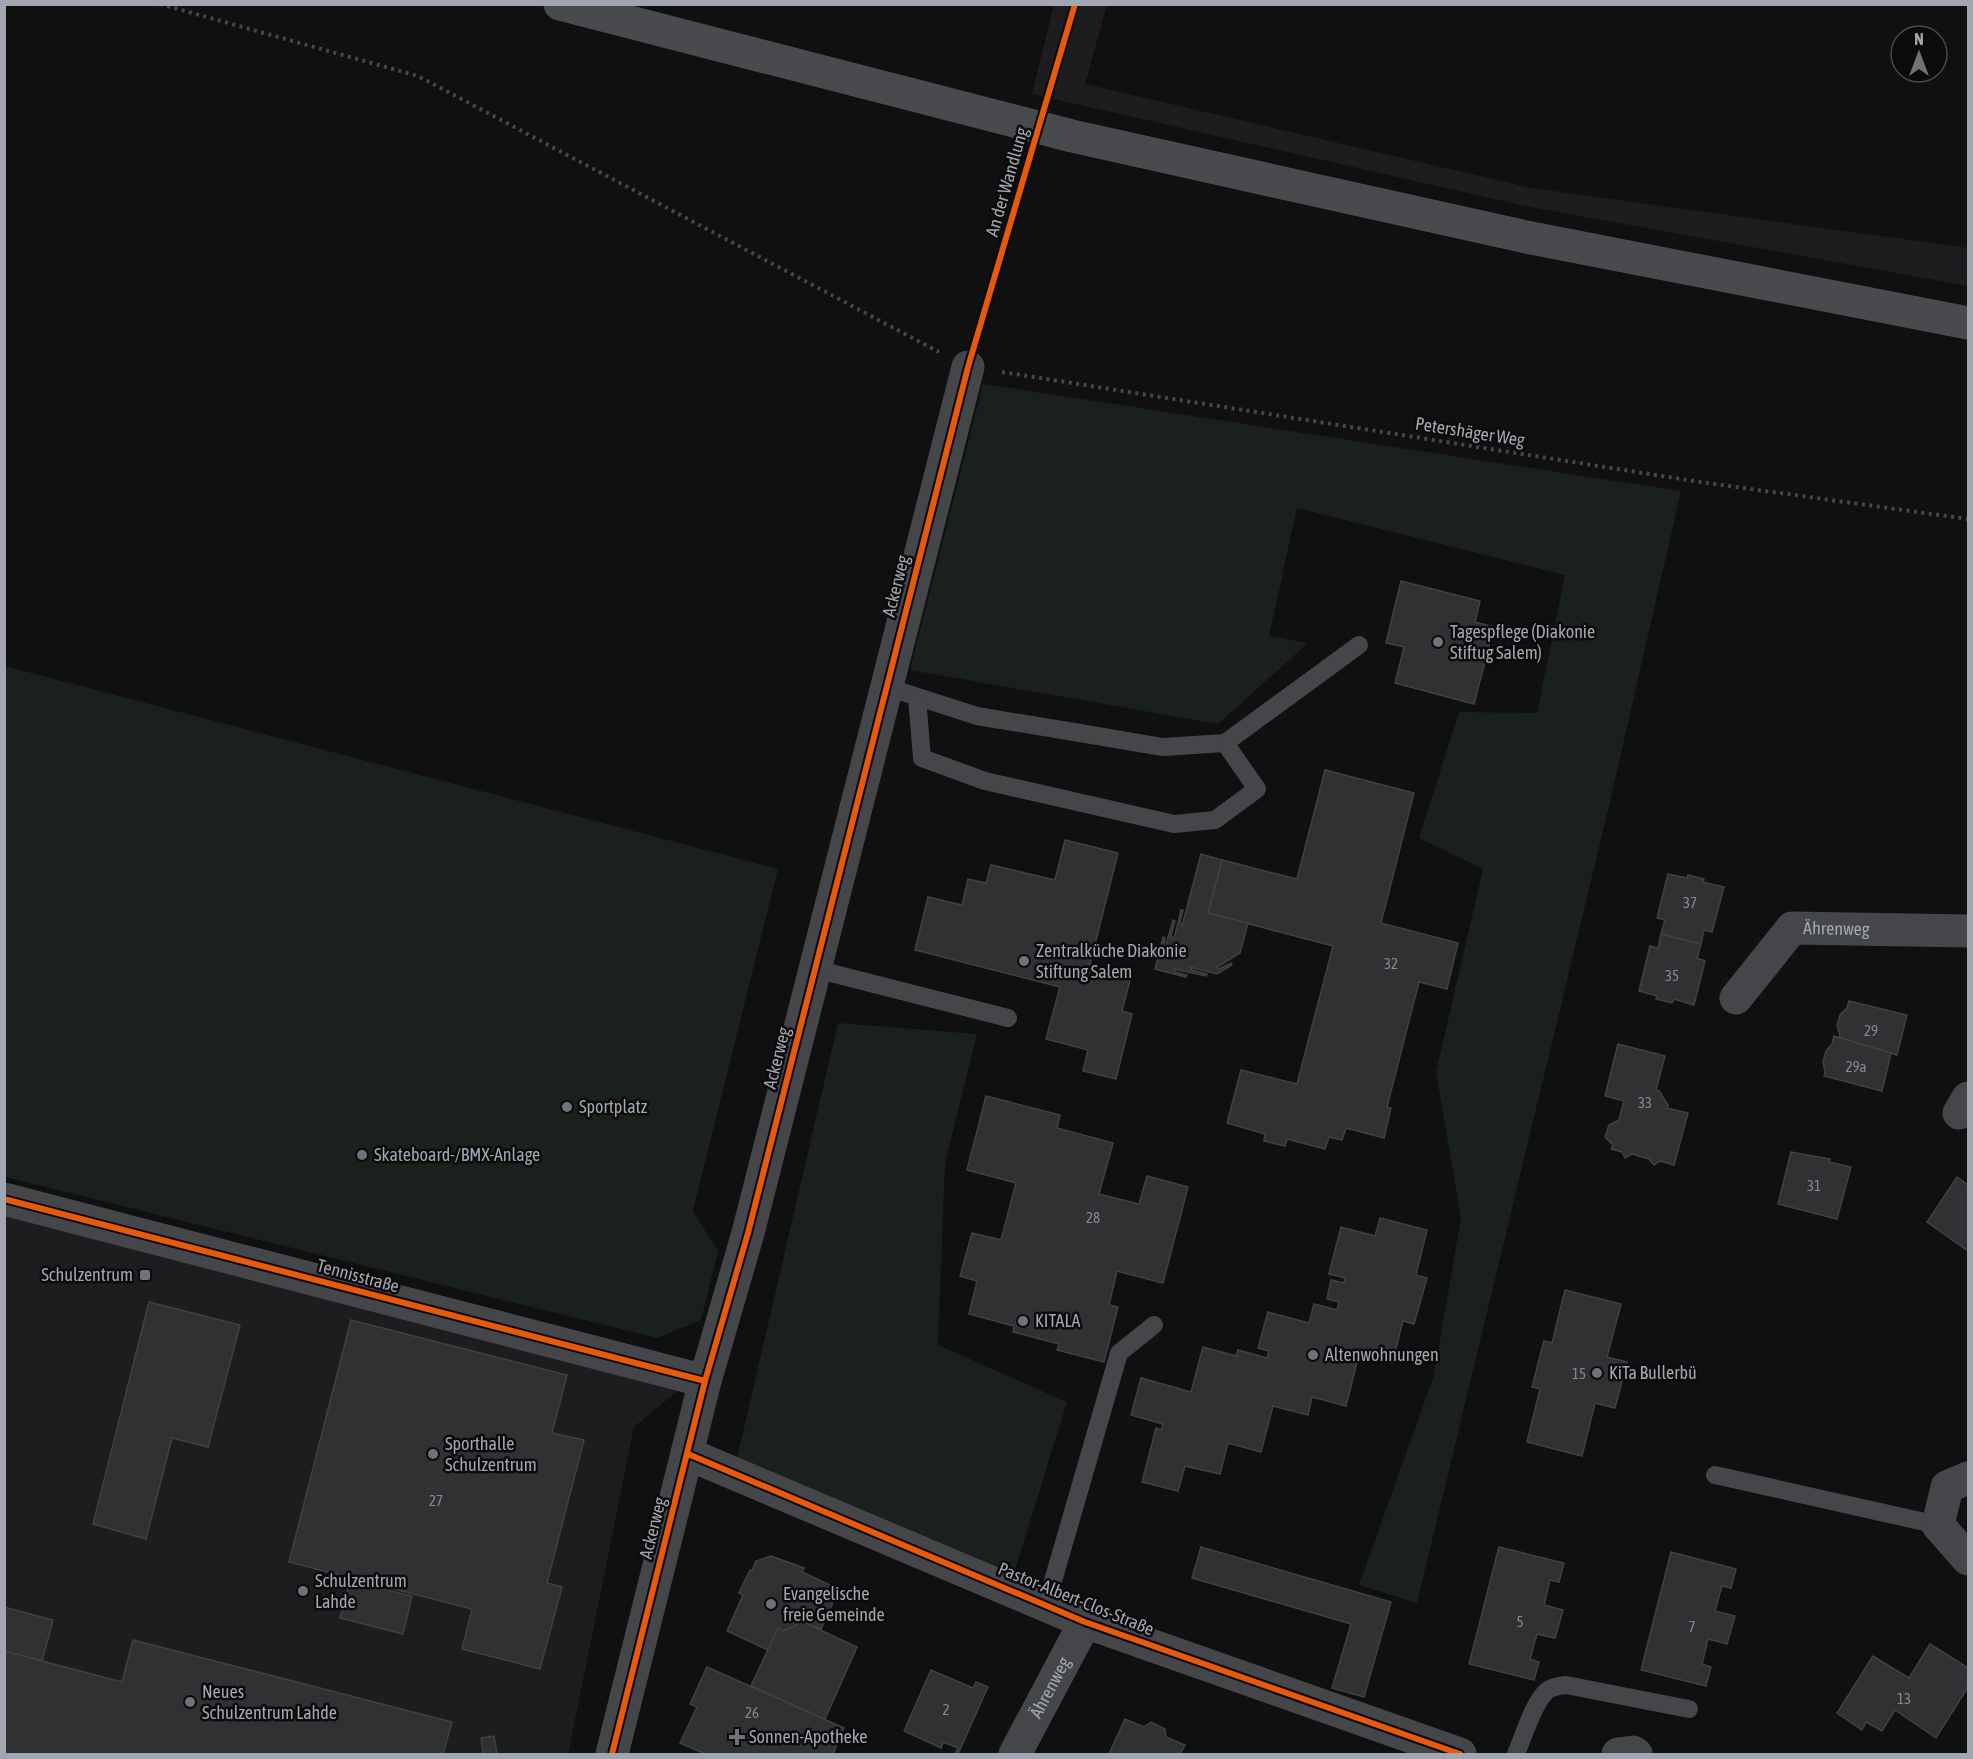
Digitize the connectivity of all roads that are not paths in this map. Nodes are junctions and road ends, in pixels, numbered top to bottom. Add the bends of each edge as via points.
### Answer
1 (560, 4) edge
2 (1968, 323) edge
3 (968, 367) road end
4 (1359, 645) dead end
5 (902, 692) junction
6 (1225, 743) junction
7 (1968, 931) edge
8 (815, 969) junction
9 (1736, 998) dead end
10 (1008, 1018) dead end
11 (4, 1199) edge
12 (1154, 1325) dead end
13 (705, 1382) junction
14 (687, 1454) junction
15 (1715, 1475) dead end
16 (1968, 1478) edge
17 (1938, 1525) junction
18 (1968, 1559) edge
19 (1046, 1605) junction
20 (1085, 1622) junction
21 (1689, 1709) dead end
22 (612, 1755) edge
23 (1015, 1755) edge
24 (1460, 1755) edge
25 (1516, 1755) edge
26 (1618, 1755) edge
27 (1635, 1755) edge

1 - 2 main road via 1072,136 1526,237
3 - 5 street, Ackerweg
4 - 6 lane
5 - 6 lane via 977,716 1162,747
5 - 6 lane via 922,758 985,781 1174,824 1215,820 1257,789
5 - 8 street, Ackerweg
7 - 9 street, Ährenweg via 1791,928
8 - 10 lane
8 - 13 street, Ackerweg via 748,1233
11 - 13 street, Tennisstraße
12 - 19 lane via 1119,1353
13 - 14 street, Ackerweg
14 - 19 street, Pastor-Albert-Clos-Straße
14 - 22 street, Ackerweg
15 - 17 lane
16 - 17 street via 1947,1486
17 - 18 street
19 - 20 street, Pastor-Albert-Clos-Straße
20 - 23 street, Ährenweg
20 - 24 street, Pastor-Albert-Clos-Straße
21 - 25 lane via 1566,1685 1554,1686 1539,1700
26 - 27 street

